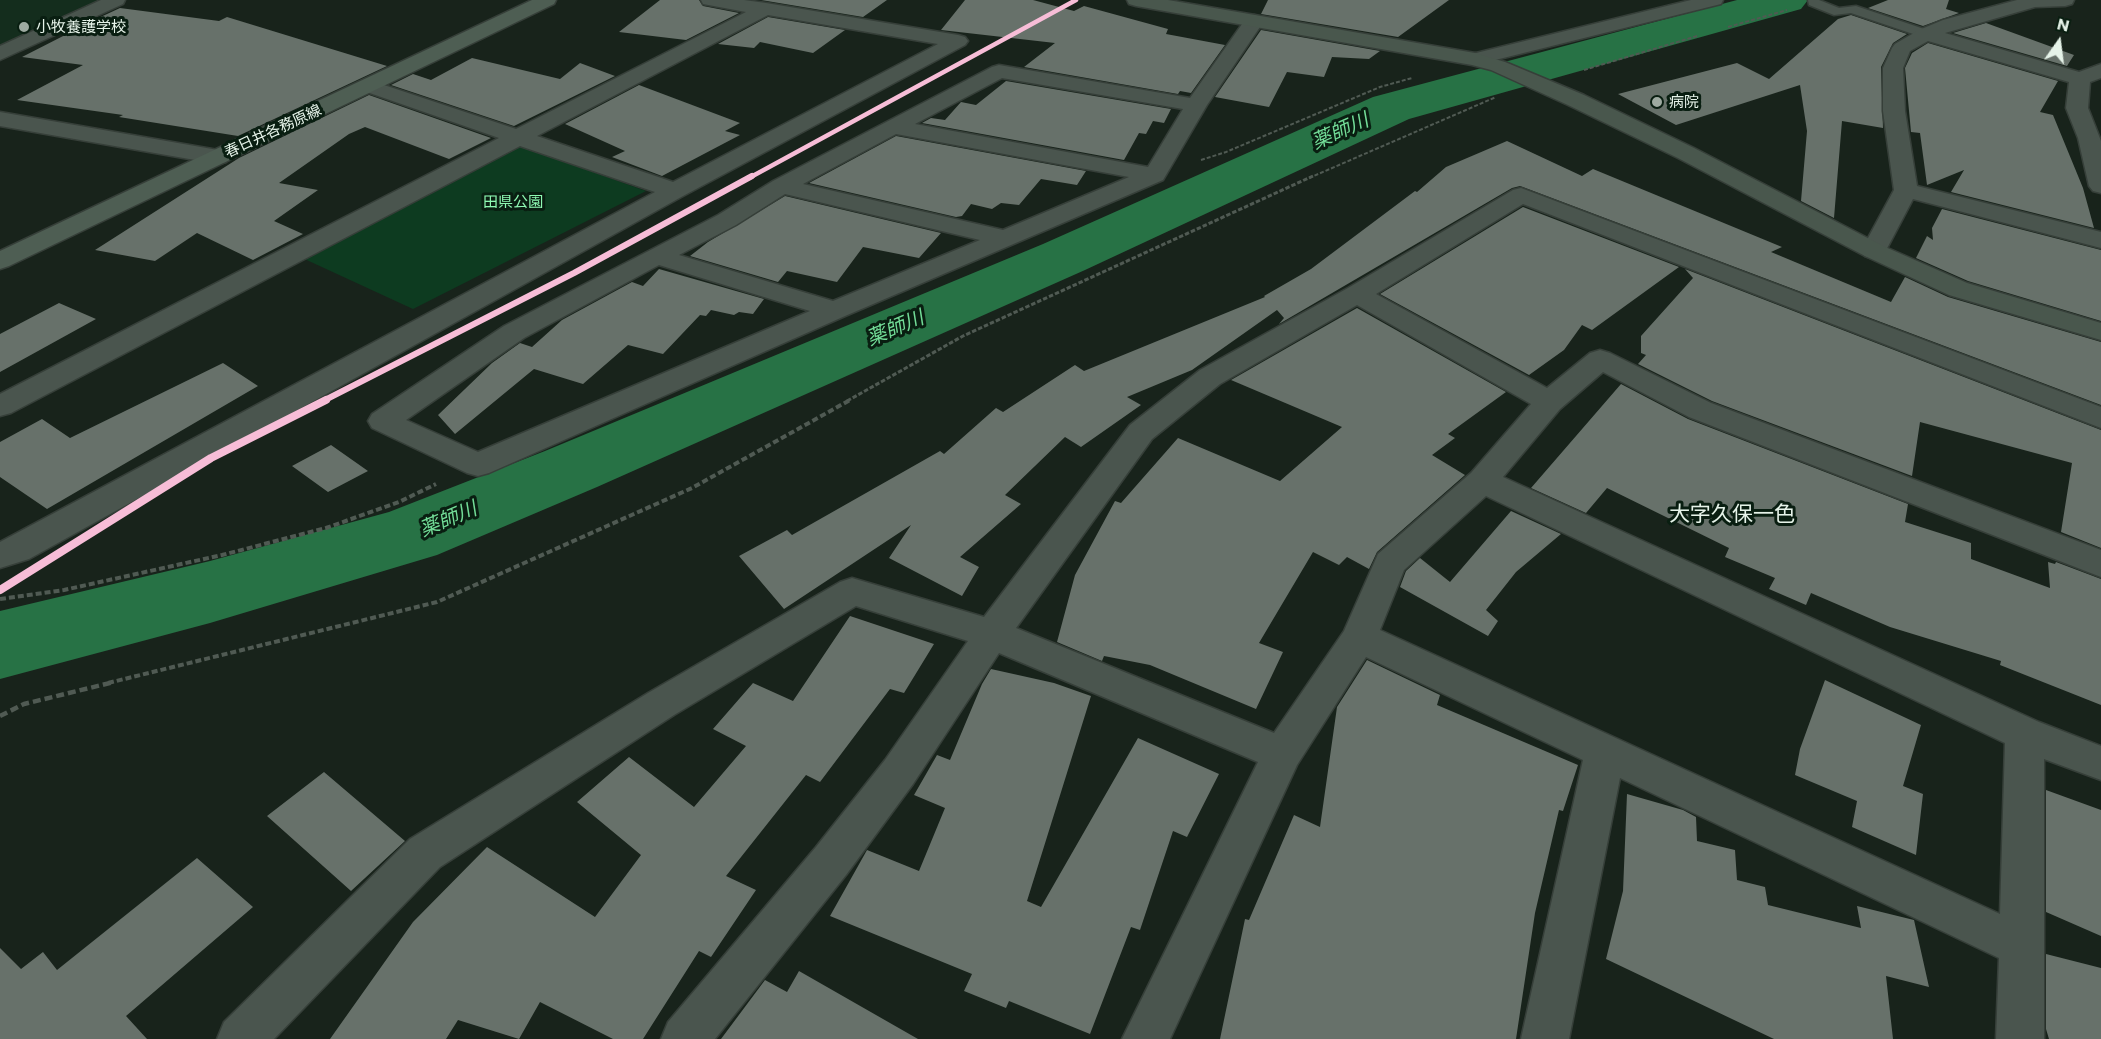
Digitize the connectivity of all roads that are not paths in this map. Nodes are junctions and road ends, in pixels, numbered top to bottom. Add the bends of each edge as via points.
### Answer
1 (116, 0) edge
2 (547, 0) edge
3 (710, 0) edge
4 (1136, 0) edge
5 (1714, 0) edge
6 (2065, 0) edge
7 (1813, 2) road end
8 (766, 9) junction
9 (1254, 21) junction
10 (1926, 34) junction
11 (0, 54) edge
12 (1475, 59) junction
13 (2101, 70) edge
14 (2080, 78) junction
15 (368, 86) junction
16 (1196, 105) junction
17 (2078, 108) junction
18 (2101, 114) edge
19 (0, 119) edge
20 (894, 127) junction
21 (518, 136) junction
22 (218, 157) junction
23 (1155, 176) junction
24 (2100, 180) edge
25 (781, 186) junction
26 (1906, 190) junction
27 (675, 191) junction
28 (1005, 238) junction
29 (2101, 240) edge
30 (1874, 251) junction
31 (656, 256) junction
32 (0, 261) edge
33 (1357, 294) junction
34 (835, 310) junction
35 (2101, 332) edge
36 (1549, 402) junction
37 (0, 406) edge
38 (2101, 418) edge
39 (1482, 481) junction
40 (0, 555) edge
41 (2101, 564) edge
42 (992, 634) junction
43 (1359, 637) junction
44 (2025, 734) junction
45 (1605, 752) junction
46 (1282, 754) junction
47 (2101, 763) edge
48 (2021, 946) junction
49 (241, 1039) edge
50 (685, 1039) edge
51 (1146, 1039) edge
52 (1545, 1039) edge
53 (2020, 1039) edge

1 - 11 street
2 - 15 main road, 春日井各務原線
3 - 8 street
4 - 9 street
5 - 12 street
6 - 10 street via 2034,1
7 - 10 lane via 1838,12 1852,9
8 - 21 street
8 - 27 street via 958,41
9 - 12 street
9 - 16 street
10 - 14 street
10 - 26 street via 1902,48 1893,68 1896,128
12 - 30 street via 1541,83
13 - 14 street
14 - 17 street
15 - 21 street
15 - 22 main road, 春日井各務原線
16 - 20 street via 999,71
16 - 23 street
17 - 18 street
17 - 24 street
19 - 22 street
20 - 23 street
20 - 25 street
21 - 27 street
21 - 37 street
22 - 32 main road, 春日井各務原線
23 - 28 street
25 - 28 street
25 - 31 street via 727,220
26 - 29 street
26 - 30 street
27 - 40 street via 17,550
28 - 34 street
30 - 35 street via 1958,289
31 - 34 street
31 - 34 street via 514,332 383,421 478,465
33 - 36 street
33 - 38 street via 1521,195
33 - 42 street via 1210,377 1141,432
36 - 39 street
36 - 41 street via 1600,359 1700,410
39 - 43 street via 1390,563
39 - 44 street
42 - 46 street
42 - 49 street via 852,591 661,704 425,853
42 - 50 street via 899,772
43 - 45 street
43 - 46 street
44 - 47 street
44 - 48 street
45 - 48 street
45 - 52 street
46 - 51 street
48 - 53 street

